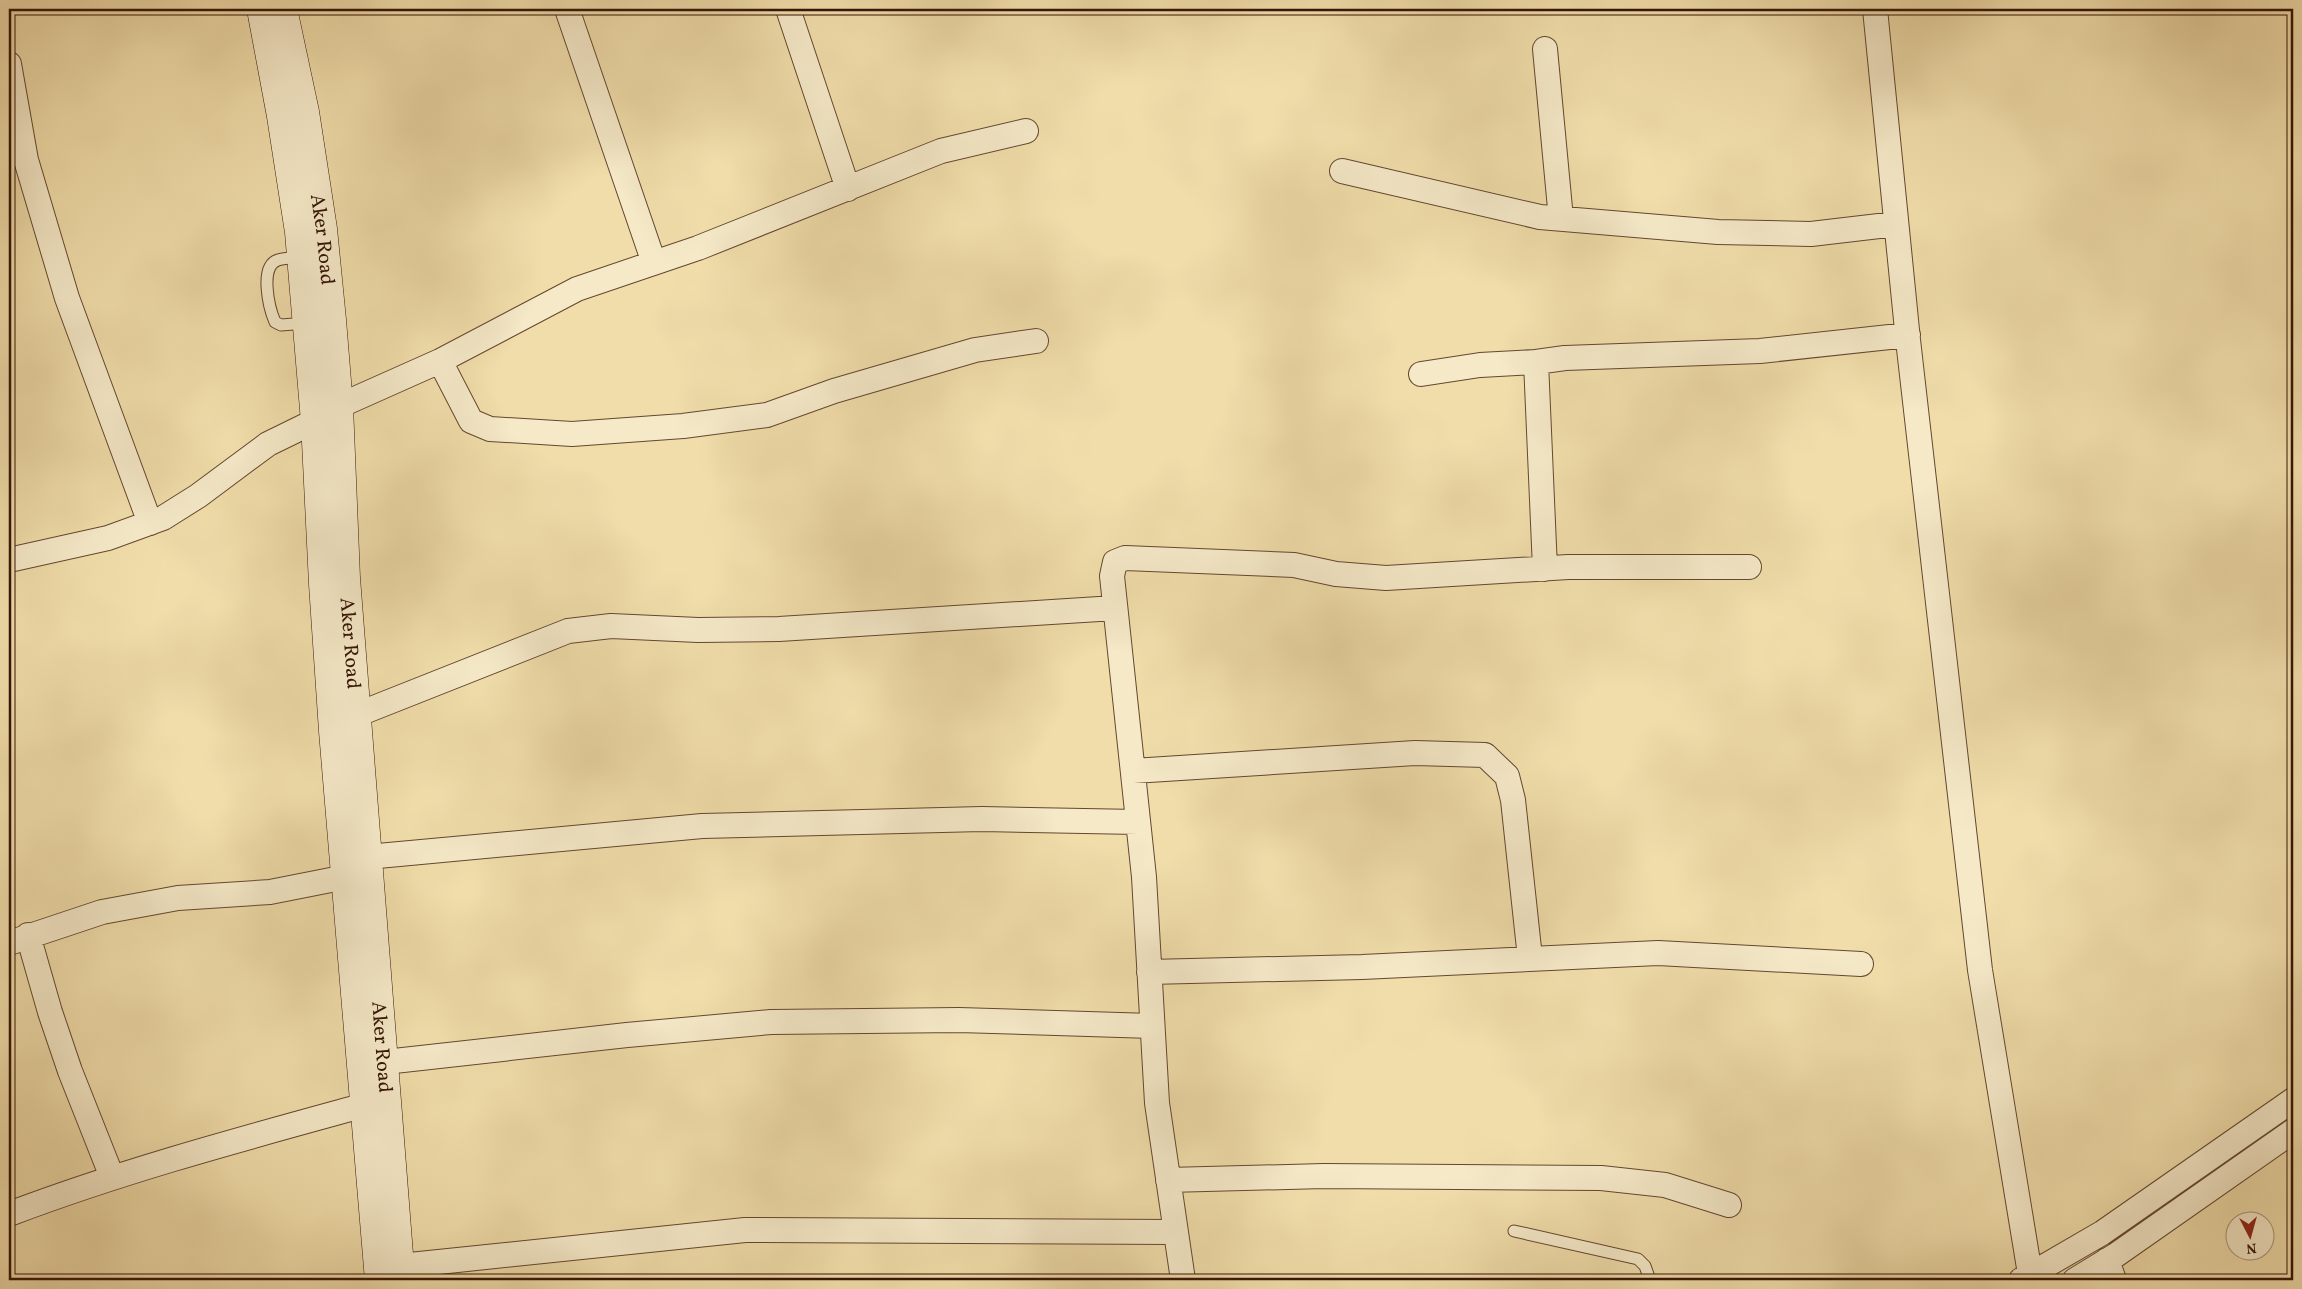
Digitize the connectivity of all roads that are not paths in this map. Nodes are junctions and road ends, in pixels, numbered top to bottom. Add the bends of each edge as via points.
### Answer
1 (261, 9) edge
2 (283, 9) edge
3 (567, 9) edge
4 (788, 9) edge
5 (1875, 9) edge
6 (1545, 49) dead end
7 (9, 64) edge
8 (1026, 131) dead end
9 (1342, 171) dead end
10 (848, 189) junction
11 (1561, 218) junction
12 (1896, 224) junction
13 (326, 255) junction
14 (300, 258) junction
15 (654, 263) junction
16 (1908, 335) junction
17 (1036, 341) dead end
18 (440, 361) junction
19 (1536, 362) junction
20 (1421, 374) dead end
21 (339, 406) junction
22 (315, 421) junction
23 (150, 523) junction
24 (9, 560) edge
25 (1749, 567) dead end
26 (1545, 569) junction
27 (1115, 608) junction
28 (356, 716) junction
29 (1133, 771) junction
30 (1138, 822) junction
31 (367, 857) junction
32 (346, 877) junction
33 (18, 939) edge
34 (1530, 958) junction
35 (1861, 964) dead end
36 (1149, 972) junction
37 (366, 982) junction
38 (1152, 1026) junction
39 (385, 1062) junction
40 (2293, 1100) edge
41 (365, 1105) junction
42 (2293, 1131) edge
43 (112, 1177) junction
44 (1168, 1180) junction
45 (1729, 1205) dead end
46 (9, 1214) edge
47 (1514, 1231) dead end
48 (1176, 1232) junction
49 (2110, 1270) edge
50 (393, 1275) edge
51 (2027, 1279) edge
52 (1183, 1280) edge
53 (1650, 1280) edge
54 (2077, 1280) edge

1 - 14 street, Aker Road via 286,145
2 - 13 street, Aker Road via 305,112
3 - 15 street
4 - 10 street
5 - 12 street
6 - 11 street
7 - 23 street via 26,160 67,298
8 - 10 street via 941,151
9 - 11 street via 1540,217
10 - 15 street
11 - 12 street via 1718,232 1801,234
12 - 16 street
13 - 14 lane
13 - 21 street, Aker Road
14 - 22 street, Aker Road
15 - 18 street via 577,289
16 - 19 street via 1760,351 1564,358
16 - 51 street via 1980,970
17 - 18 street via 975,350 767,415 683,426 572,434 490,429 471,421
18 - 21 street
19 - 20 street via 1480,365
19 - 26 street
21 - 28 street, Aker Road
22 - 23 street via 268,444 198,496
22 - 32 street, Aker Road via 323,594
23 - 24 street via 108,538
25 - 26 street
26 - 27 street via 1386,578 1336,574 1294,565 1126,558 1115,562 1112,576
27 - 28 street via 779,629 612,626 568,631
27 - 29 street
28 - 31 street, Aker Road
29 - 30 street
29 - 34 street via 1415,753 1485,755 1507,776 1513,800
30 - 31 street via 982,819 702,826
30 - 36 street
31 - 37 street, Aker Road
32 - 33 street via 270,892 178,898 102,912
32 - 37 street, Aker Road
33 - 43 street via 50,1012
34 - 35 street via 1658,953
34 - 36 street via 1362,967
36 - 38 street
37 - 39 street, Aker Road
37 - 41 street, Aker Road
38 - 39 street via 959,1020 771,1022
38 - 44 street via 1157,1103
39 - 50 street, Aker Road
40 - 51 street via 2102,1233
41 - 43 street
41 - 50 street, Aker Road
42 - 49 street
43 - 46 street
44 - 45 street via 1324,1176 1601,1178 1665,1185
44 - 48 street
47 - 53 lane via 1638,1260 1646,1266
48 - 50 street via 745,1230
48 - 52 street
49 - 54 street

